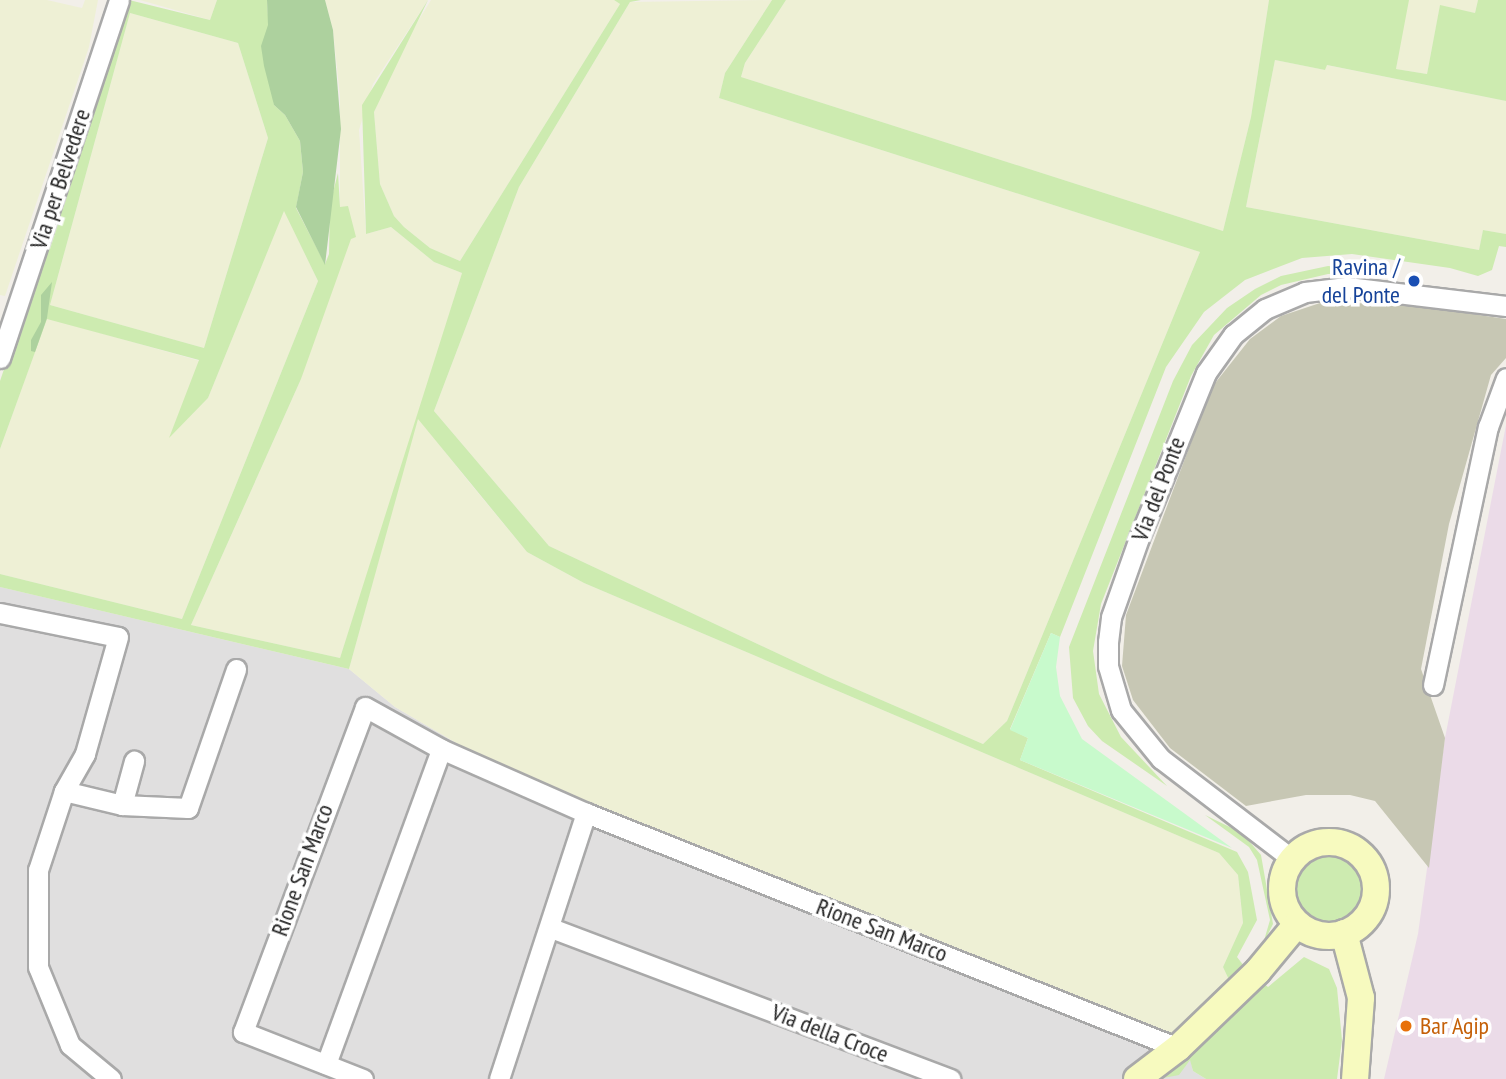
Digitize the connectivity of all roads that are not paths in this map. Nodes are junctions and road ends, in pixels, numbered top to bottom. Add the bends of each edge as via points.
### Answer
1 (119, 0) edge
2 (1506, 306) edge
3 (0, 358) edge
4 (1506, 377) edge
5 (0, 612) edge
6 (236, 669) dead end
7 (1433, 685) dead end
8 (440, 749) junction
9 (134, 761) dead end
10 (64, 791) junction
11 (122, 805) junction
12 (586, 813) junction
13 (1292, 859) junction
14 (1297, 924) junction
15 (551, 928) junction
16 (1344, 933) junction
17 (1178, 1048) junction
18 (326, 1064) junction
19 (111, 1079) edge
20 (363, 1079) edge
21 (499, 1079) edge
22 (950, 1079) edge
23 (1137, 1079) edge
24 (1355, 1079) edge

1 - 3 street, Via per Belvedere
2 - 13 street, Via del Ponte via 1347,287 1305,292 1265,309 1233,335 1206,373 1153,502 1111,617 1108,666 1121,710 1161,759
4 - 7 street via 1488,427
5 - 10 street via 118,637 85,754
6 - 11 street via 188,808
8 - 12 street, Rione San Marco
8 - 18 street
8 - 18 street, Rione San Marco via 365,707 360,712 243,1032
9 - 11 street
10 - 11 street
10 - 19 street via 38,870 38,967 70,1045
12 - 15 street
12 - 17 street, Rione San Marco
13 - 14 street via 1282,896
13 - 16 street via 1312,845 1336,842 1359,852 1370,866 1376,884 1373,905 1361,923
14 - 16 street via 1313,933
14 - 17 street via 1258,971
15 - 21 street
15 - 22 street, Via della Croce
16 - 24 street via 1361,998
17 - 23 street
18 - 20 street, Rione San Marco

